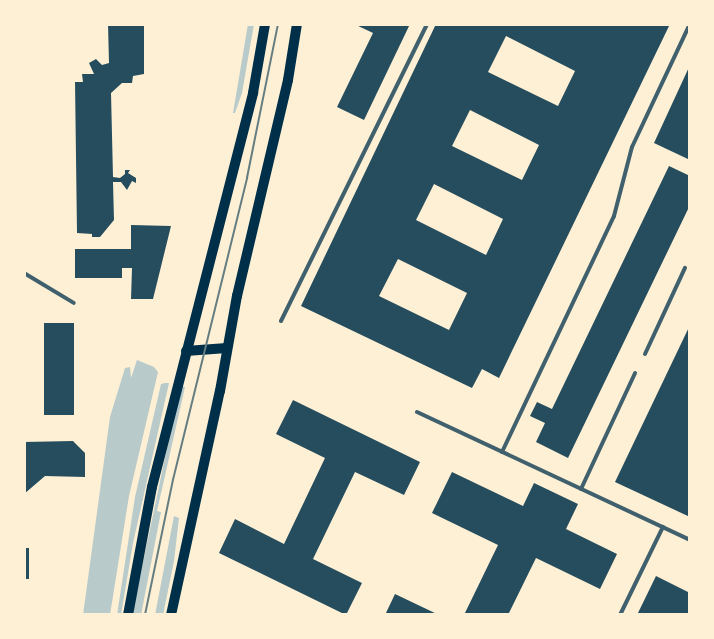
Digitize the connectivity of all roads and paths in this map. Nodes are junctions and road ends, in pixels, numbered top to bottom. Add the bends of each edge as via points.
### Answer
1 (265, 24) edge
2 (297, 24) edge
3 (428, 24) edge
4 (690, 24) edge
5 (685, 268) dead end
6 (24, 273) edge
7 (74, 303) dead end
8 (281, 321) dead end
9 (227, 348) junction
10 (186, 351) junction
11 (645, 354) dead end
12 (635, 373) dead end
13 (417, 412) dead end
14 (502, 452) junction
15 (581, 489) junction
16 (663, 527) junction
17 (690, 540) edge
18 (128, 615) edge
19 (171, 615) edge
20 (620, 615) edge

1 - 10 main road via 253,93
2 - 9 main road via 286,91
3 - 8 lane
4 - 14 lane via 632,147 614,216
5 - 11 lane
6 - 7 lane
9 - 10 main road
9 - 19 main road
10 - 18 main road via 153,487
12 - 15 lane
13 - 14 lane
14 - 15 lane
15 - 16 lane
16 - 17 lane
16 - 20 lane

